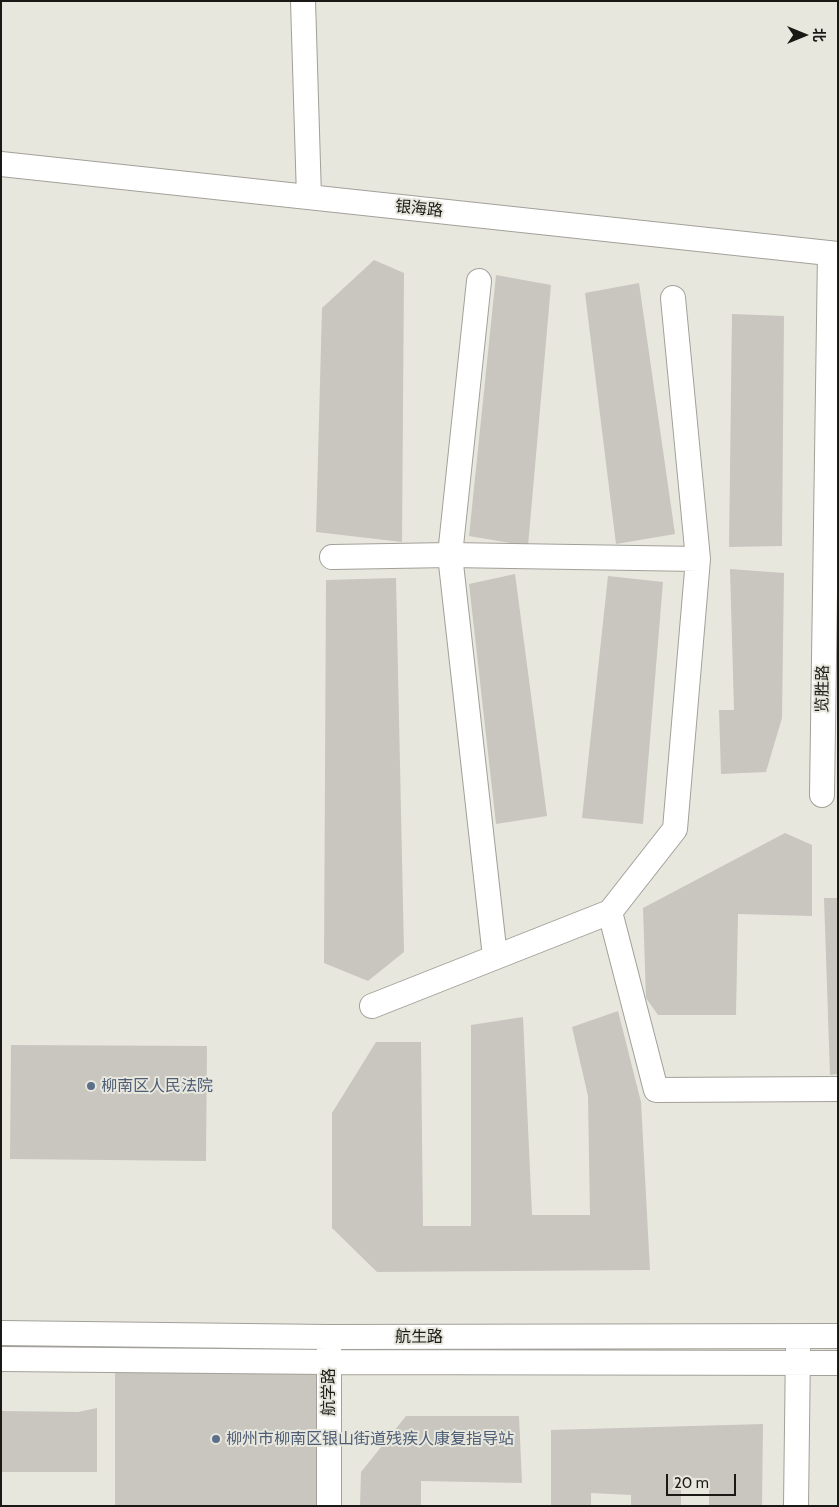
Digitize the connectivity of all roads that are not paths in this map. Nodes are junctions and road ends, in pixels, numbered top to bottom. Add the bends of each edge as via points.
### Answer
1 (303, 1) edge
2 (1, 164) edge
3 (309, 197) junction
4 (834, 253) edge
5 (479, 281) dead end
6 (673, 298) dead end
7 (450, 555) junction
8 (332, 557) dead end
9 (698, 559) junction
10 (822, 795) dead end
11 (610, 912) junction
12 (495, 957) junction
13 (372, 1006) dead end
14 (838, 1089) edge
15 (1, 1333) edge
16 (798, 1336) junction
17 (838, 1336) edge
18 (328, 1337) junction
19 (1, 1359) edge
20 (328, 1362) junction
21 (798, 1363) junction
22 (838, 1363) edge
23 (329, 1506) edge
24 (796, 1506) edge

1 - 3 street
2 - 3 street, 银海路
3 - 4 street, 银海路
4 - 10 street, 览胜路
5 - 7 street
6 - 9 street
7 - 8 street
7 - 9 street
7 - 12 street
9 - 11 street via 675,830
11 - 12 street
11 - 14 street via 656,1090
12 - 13 street
15 - 18 street, 航生路
16 - 17 street, 航生路
16 - 18 street, 航生路
16 - 21 street
18 - 20 street, 航学路
19 - 20 street
20 - 21 street
20 - 23 street, 航学路
21 - 22 street
21 - 24 street

